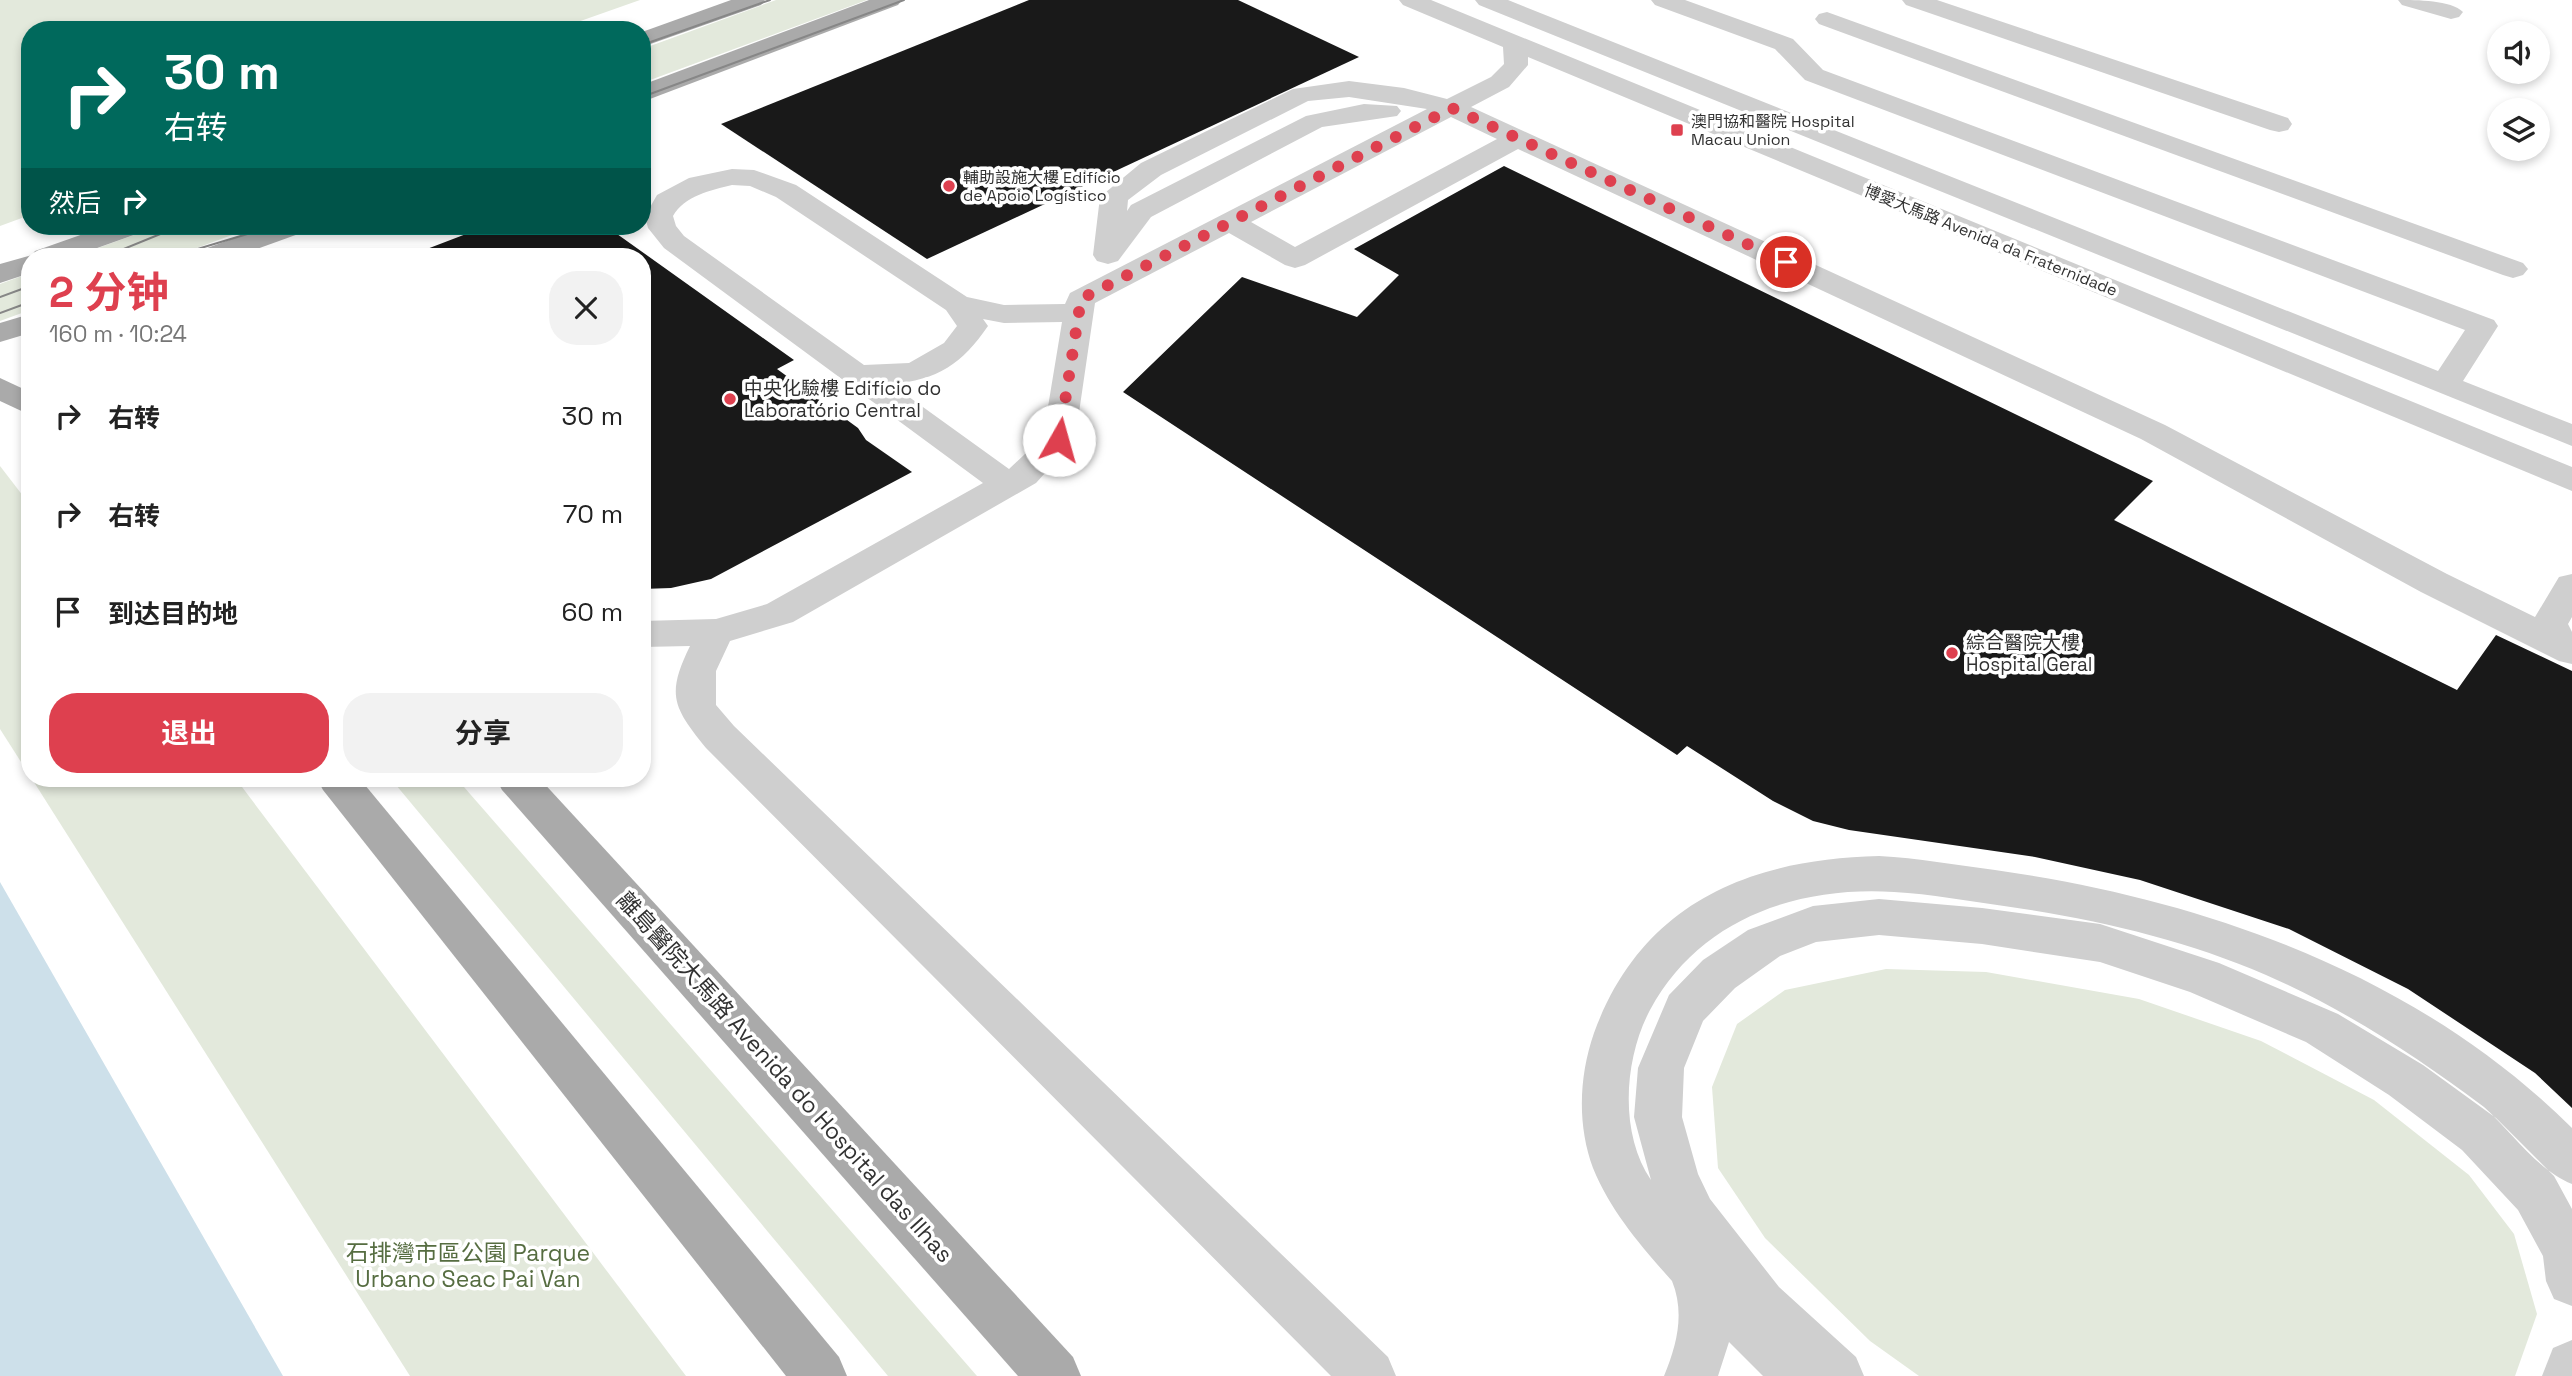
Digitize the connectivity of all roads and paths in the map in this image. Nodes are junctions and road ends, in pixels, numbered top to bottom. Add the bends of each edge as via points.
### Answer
1 (753, 0) edge
2 (890, 0) edge
3 (1411, 0) edge
4 (1487, 0) edge
5 (1663, 0) edge
6 (1914, 0) edge
7 (2410, 0) edge
8 (2451, 12) dead end
9 (651, 37) edge
10 (1515, 44) junction
11 (1784, 44) junction
12 (651, 91) edge
13 (1452, 108) junction
14 (2279, 124) dead end
15 (1518, 138) junction
16 (1230, 222) junction
17 (107, 235) edge
18 (269, 235) edge
19 (253, 241) junction
20 (70, 248) edge
21 (234, 248) edge
22 (242, 248) edge
23 (21, 266) edge
24 (2513, 269) dead end
25 (0, 274) edge
26 (957, 304) junction
27 (1080, 306) junction
28 (21, 326) edge
29 (0, 333) edge
30 (856, 374) junction
31 (2444, 385) junction
32 (0, 388) edge
33 (21, 400) edge
34 (2572, 436) edge
35 (2572, 480) edge
36 (1007, 484) junction
37 (2572, 585) edge
38 (716, 632) junction
39 (651, 634) edge
40 (2566, 648) edge
41 (343, 787) edge
42 (523, 787) edge
43 (2572, 1161) edge
44 (1684, 1256) junction
45 (2572, 1281) edge
46 (1784, 1360) edge
47 (2572, 1367) edge
48 (1692, 1373) edge
49 (820, 1376) edge
50 (1054, 1376) edge
51 (1369, 1376) edge
52 (1837, 1376) edge
53 (2569, 1376) edge

1 - 9 main road
2 - 12 main road
3 - 10 street, 博愛大馬路 Avenida da Fraternidade
4 - 31 street, 博愛大馬路 Avenida da Fraternidade
5 - 11 street
6 - 14 street
7 - 8 street
10 - 13 street via 1517,65 1500,82
10 - 35 street, 博愛大馬路 Avenida da Fraternidade
11 - 24 street via 1838,13
11 - 31 street via 1814,75 2483,326
13 - 15 street
13 - 16 street
13 - 27 street via 1364,112 1315,121 1141,211 1108,255
15 - 16 street via 1295,259
15 - 40 street via 2153,432
16 - 27 street
17 - 20 main road
18 - 19 main road
19 - 21 main road
19 - 22 main road
23 - 25 main road
26 - 27 street via 1004,314
26 - 30 street via 973,326 955,351 918,371
26 - 30 street via 768,182 719,179 667,201 659,216 674,242
27 - 36 street via 1059,440 1024,475
28 - 29 main road
30 - 36 street
31 - 34 street, 博愛大馬路 Avenida da Fraternidade
32 - 33 main road
36 - 38 street via 780,613
37 - 40 street via 2549,624
38 - 39 street
38 - 51 street via 697,671 696,708 720,737
41 - 49 main road
42 - 50 main road, 離島醫院大馬路 Avenida do Hospital das Ilhas
43 - 44 street via 2502,1093 2407,1028 2320,979 2231,942 2061,896 1950,881 1852,875 1782,883 1727,905 1684,934 1646,975 1616,1031 1604,1078 1607,1127 1617,1167 1649,1219
44 - 46 street
44 - 48 street via 1699,1282 1707,1321
45 - 52 street via 2568,1251 2536,1194 2479,1134 2406,1080 2322,1028 2203,977 2100,943 1878,917 1813,925 1763,943 1719,974 1685,1009 1661,1068 1658,1116 1674,1175 1692,1216 1761,1305
47 - 53 street

